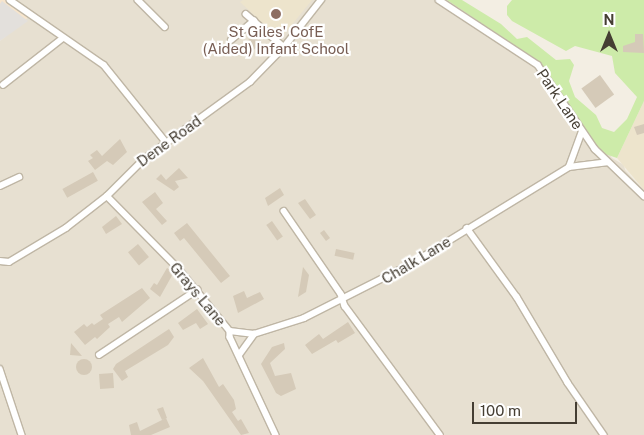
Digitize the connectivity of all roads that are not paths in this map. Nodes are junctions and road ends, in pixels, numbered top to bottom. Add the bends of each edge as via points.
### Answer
1 (10, 0) edge
2 (138, 0) edge
3 (321, 0) edge
4 (439, 0) edge
5 (246, 14) dead end
6 (254, 21) junction
7 (165, 28) dead end
8 (63, 38) junction
9 (231, 40) dead end
10 (284, 47) junction
11 (3, 85) dead end
12 (582, 132) junction
13 (166, 142) junction
14 (607, 162) junction
15 (569, 167) junction
16 (19, 177) dead end
17 (0, 186) edge
18 (107, 196) junction
19 (644, 196) edge
20 (284, 211) dead end
21 (467, 228) junction
22 (1, 261) edge
23 (0, 269) edge
24 (197, 290) junction
25 (343, 300) junction
26 (230, 331) junction
27 (254, 334) junction
28 (99, 355) dead end
29 (238, 355) junction
30 (0, 369) edge
31 (22, 435) edge
32 (276, 435) edge
33 (440, 435) edge
34 (604, 435) edge

1 - 8 street
2 - 7 street
3 - 10 street, Dene Road
4 - 12 street, Park Lane via 538,65
5 - 6 street
6 - 9 street
6 - 10 street
8 - 11 street
8 - 13 street via 104,65
10 - 13 street, Dene Road via 250,82
12 - 14 street, Park Lane
12 - 15 street
13 - 18 street, Dene Road via 130,171
14 - 15 street, Chalk Lane
14 - 19 street, Park Lane
15 - 21 street, Chalk Lane
16 - 17 street
18 - 22 street, Dene Road via 51,238 9,262
18 - 24 street, Grays Lane
20 - 25 street
21 - 25 street, Chalk Lane via 411,264
21 - 34 street via 517,297 568,383
22 - 23 street
24 - 26 street, Grays Lane
24 - 28 street
25 - 27 street, Chalk Lane via 304,318
25 - 33 street
26 - 27 street, Chalk Lane
26 - 29 street, Grays Lane
27 - 29 street
29 - 32 street, Grays Lane
30 - 31 street

